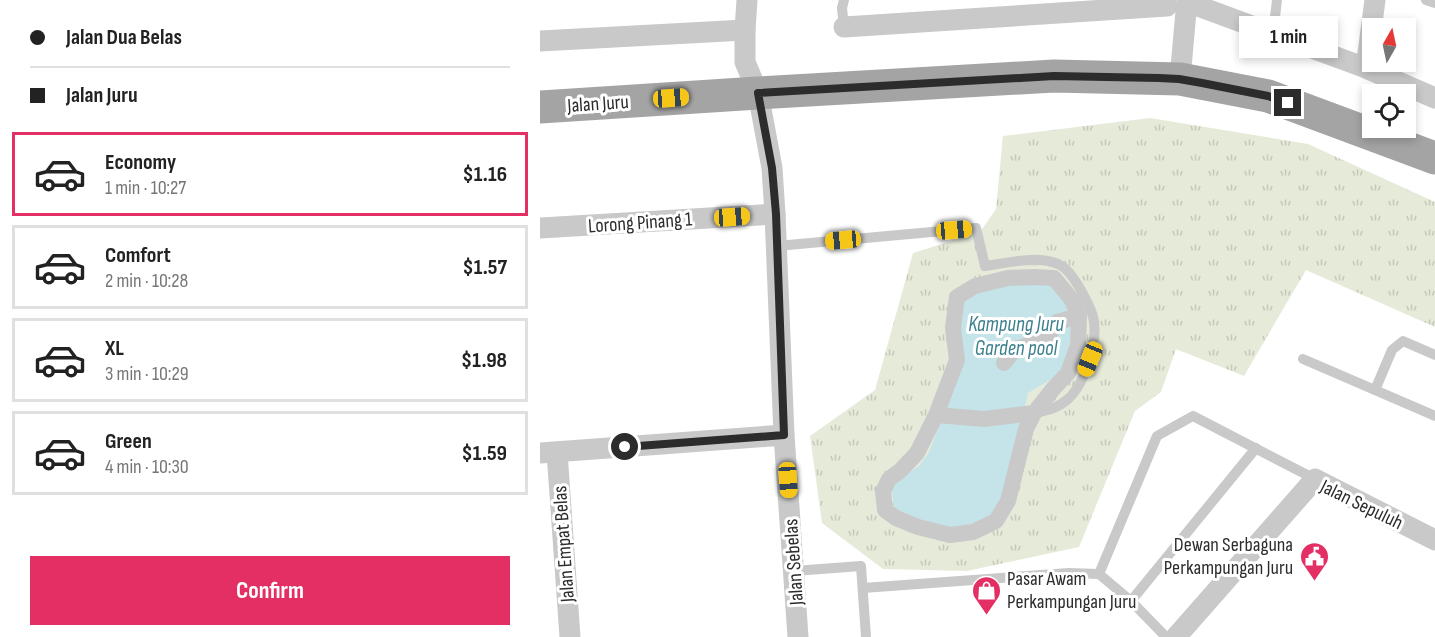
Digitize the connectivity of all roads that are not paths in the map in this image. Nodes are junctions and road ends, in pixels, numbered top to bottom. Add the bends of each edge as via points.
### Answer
1 (747, 0) edge
2 (844, 0) edge
3 (1277, 0) edge
4 (1375, 0) edge
5 (1426, 0) edge
6 (1187, 1) edge
7 (1435, 3) edge
8 (1167, 6) dead end
9 (1373, 18) edge
10 (844, 27) joint
11 (745, 30) junction
12 (1273, 34) junction
13 (540, 41) edge
14 (1362, 67) edge
15 (1375, 72) edge
16 (1179, 79) junction
17 (758, 93) junction
18 (1435, 98) edge
19 (540, 107) edge
20 (1435, 158) edge
21 (776, 214) junction
22 (540, 228) edge
23 (777, 246) junction
24 (1079, 316) junction
25 (1435, 356) edge
26 (1303, 359) dead end
27 (1004, 363) dead end
28 (1374, 390) junction
29 (1034, 413) junction
30 (936, 415) junction
31 (1435, 416) edge
32 (784, 435) junction
33 (1256, 448) junction
34 (548, 452) edge
35 (1315, 479) junction
36 (1435, 540) edge
37 (794, 571) junction
38 (1099, 574) junction
39 (862, 588) junction
40 (1131, 601) junction
41 (570, 637) edge
42 (798, 637) edge
43 (866, 637) edge
44 (1166, 637) edge
45 (1176, 637) edge

1 - 11 street, Jalan Sebelas
2 - 10 lane
3 - 12 lane
4 - 9 street
5 - 7 lane
6 - 12 street
6 - 16 street
8 - 10 street
11 - 13 street
11 - 17 street, Jalan Sebelas via 745,62
12 - 14 street
15 - 18 street
16 - 17 main road, Jalan Juru via 1054,76
16 - 20 main road, Jalan Juru via 1268,96
17 - 19 main road, Jalan Juru
17 - 21 street, Jalan Sebelas
21 - 22 street, Lorong Pinang 1
21 - 23 street, Jalan Sebelas
23 - 29 lane via 976,228 985,266 1033,259 1060,265 1074,277 1087,301 1094,318 1094,339 1081,382 1069,398 1053,409
23 - 32 street, Jalan Sebelas
24 - 27 street via 1057,322 1047,340 1015,349
24 - 29 street via 1078,345 1068,373
24 - 30 street via 1054,278 1008,278 975,286 957,297 953,328 957,360
25 - 28 lane via 1403,341 1392,350
26 - 28 lane
28 - 31 lane
29 - 30 street via 984,418
29 - 30 street via 1026,429 1008,501 996,521 973,532 950,535 918,527 885,510 883,492 889,479 917,453
32 - 34 street
32 - 37 street, Jalan Sebelas
33 - 35 lane
33 - 38 lane via 1193,416 1157,436
33 - 40 lane
34 - 41 street, Jalan Empat Belas
35 - 36 street, Jalan Sepuluh
35 - 45 street, Jalan Sepuluh
37 - 39 lane via 861,566
37 - 42 street, Jalan Sebelas
38 - 39 lane
38 - 40 lane
39 - 43 lane
40 - 44 lane

